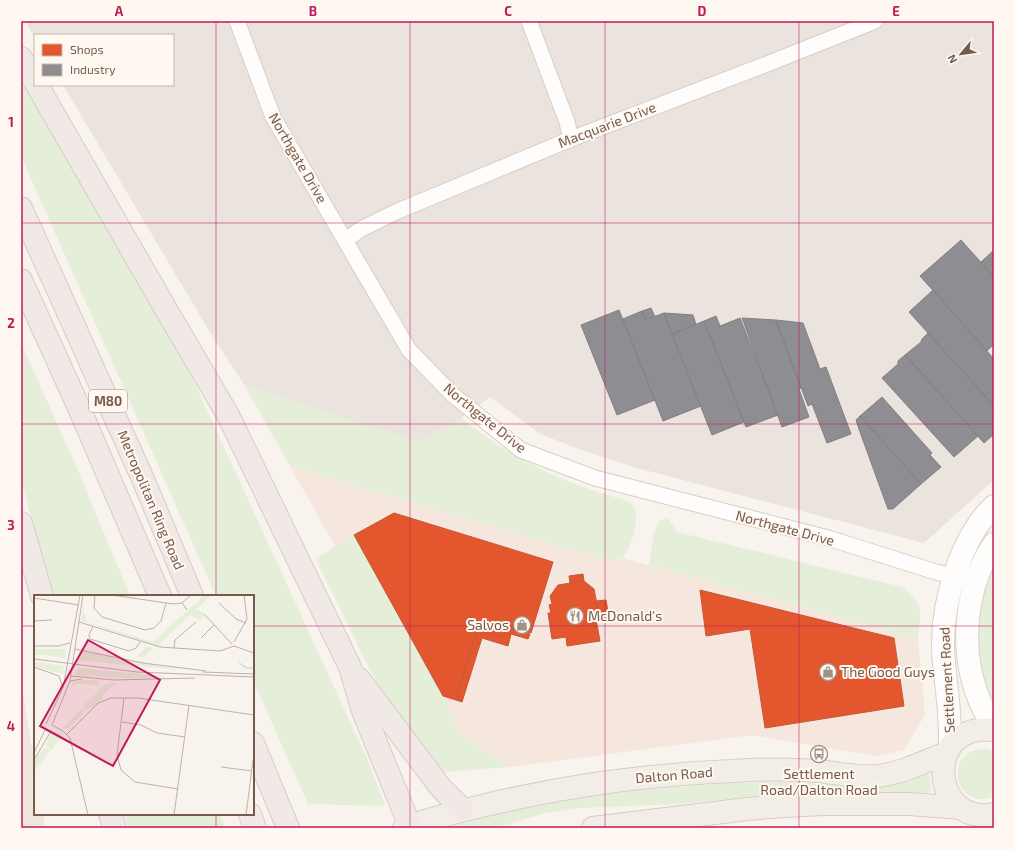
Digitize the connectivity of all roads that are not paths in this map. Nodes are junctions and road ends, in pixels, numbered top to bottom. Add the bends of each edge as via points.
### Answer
1 (237, 21) edge
2 (529, 21) edge
3 (875, 21) edge
4 (21, 58) edge
5 (34, 80) edge
6 (38, 86) edge
7 (571, 138) junction
8 (21, 208) edge
9 (346, 240) junction
10 (21, 280) edge
11 (994, 506) edge
12 (21, 523) edge
13 (994, 544) edge
14 (954, 577) junction
15 (976, 581) junction
16 (42, 595) edge
17 (160, 595) edge
18 (192, 595) edge
19 (350, 667) junction
20 (994, 730) edge
21 (254, 745) edge
22 (948, 750) junction
23 (464, 810) junction
24 (994, 814) edge
25 (110, 815) edge
26 (250, 815) edge
27 (972, 816) edge
28 (408, 827) edge
29 (115, 828) edge
30 (255, 828) edge
31 (288, 828) edge
32 (593, 828) edge

1 - 9 street, Northgate Drive via 273,118
2 - 7 street
3 - 7 street, Macquarie Drive
4 - 5 highway
6 - 19 highway via 228,415
7 - 9 street, Macquarie Drive via 398,211 361,229
8 - 18 highway, Metropolitan Ring Road / M80 via 142,477
9 - 14 street, Northgate Drive via 409,350 453,395 521,450 595,478 828,538
10 - 17 highway, Metropolitan Ring Road / M80
11 - 14 main road, Settlement Road via 968,540
12 - 16 highway
13 - 15 main road, Settlement Road
14 - 15 street, Northgate Drive
14 - 22 main road, Settlement Road via 944,619 943,642 949,713
15 - 20 main road, Settlement Road via 968,624 967,648 976,690
19 - 23 highway via 441,788
19 - 28 highway via 363,711
20 - 22 main road, Dalton Road via 969,732 958,738
21 - 31 highway
22 - 23 main road, Dalton Road via 910,768 876,776 784,770 683,773 547,791
22 - 27 main road via 942,770 945,787 954,802
23 - 28 main road, Dalton Road
24 - 27 main road
25 - 29 highway
26 - 30 highway
27 - 32 main road via 910,804 823,804 748,809

